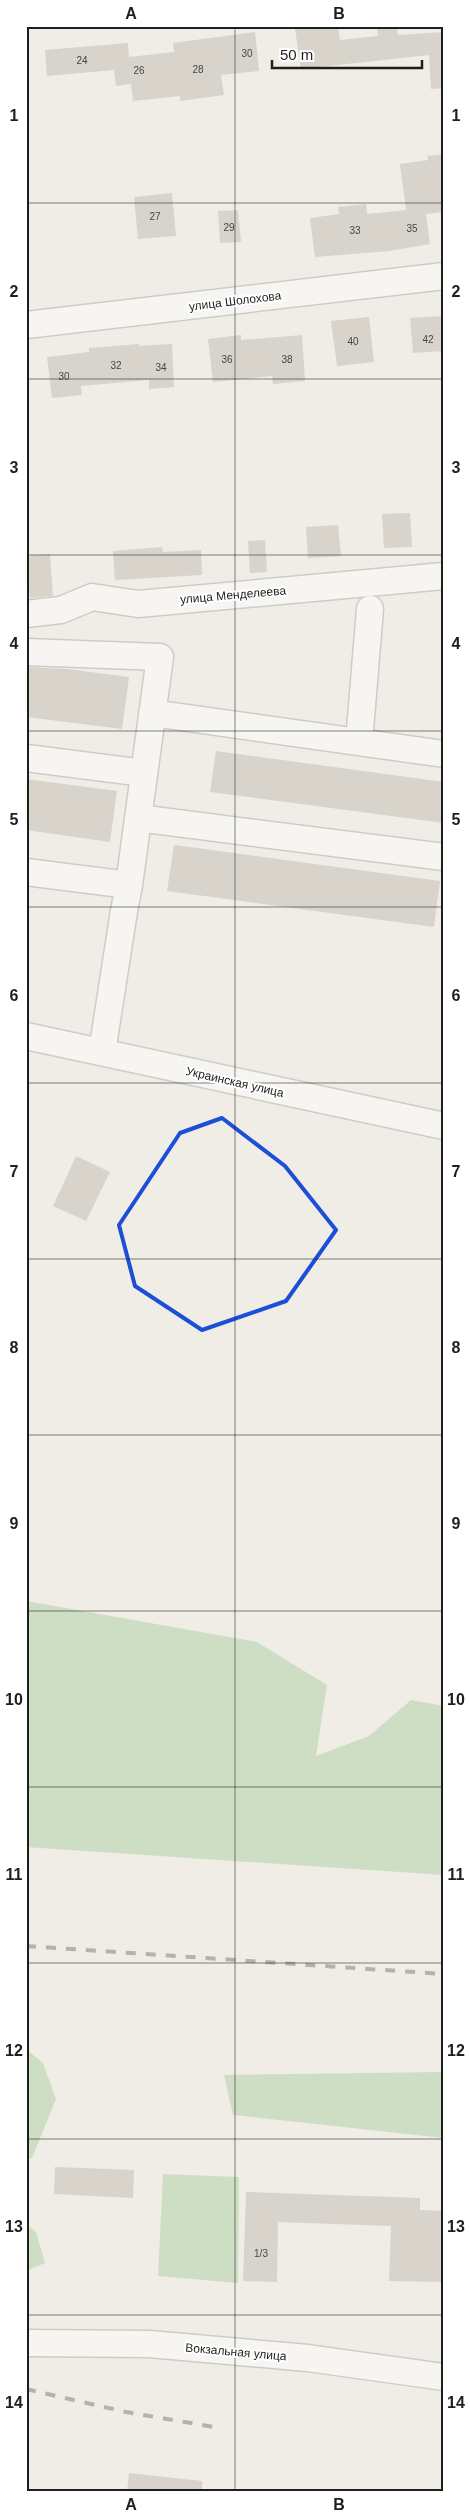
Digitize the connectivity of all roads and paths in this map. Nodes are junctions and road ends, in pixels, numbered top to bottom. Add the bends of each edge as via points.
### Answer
1 (444, 276) edge
2 (26, 325) edge
3 (444, 576) edge
4 (370, 609) dead end
5 (26, 614) edge
6 (26, 652) edge
7 (152, 713) junction
8 (359, 742) junction
9 (444, 754) edge
10 (26, 758) edge
11 (144, 773) junction
12 (138, 818) junction
13 (444, 857) edge
14 (26, 872) edge
15 (129, 886) junction
16 (26, 1036) edge
17 (102, 1052) junction
18 (444, 1126) edge
19 (26, 2343) edge
20 (444, 2377) edge

1 - 2 street, улица Шолохова
3 - 5 street, улица Менделеева via 138,604 92,596 61,610
4 - 8 street
6 - 7 street via 160,657
7 - 8 street
7 - 11 street
8 - 9 street
10 - 11 street
11 - 12 street
12 - 13 street
12 - 15 street
14 - 15 street
15 - 17 street
16 - 17 street, Украинская улица
17 - 18 street, Украинская улица
19 - 20 street, Вокзальная улица via 168,2346 308,2358

